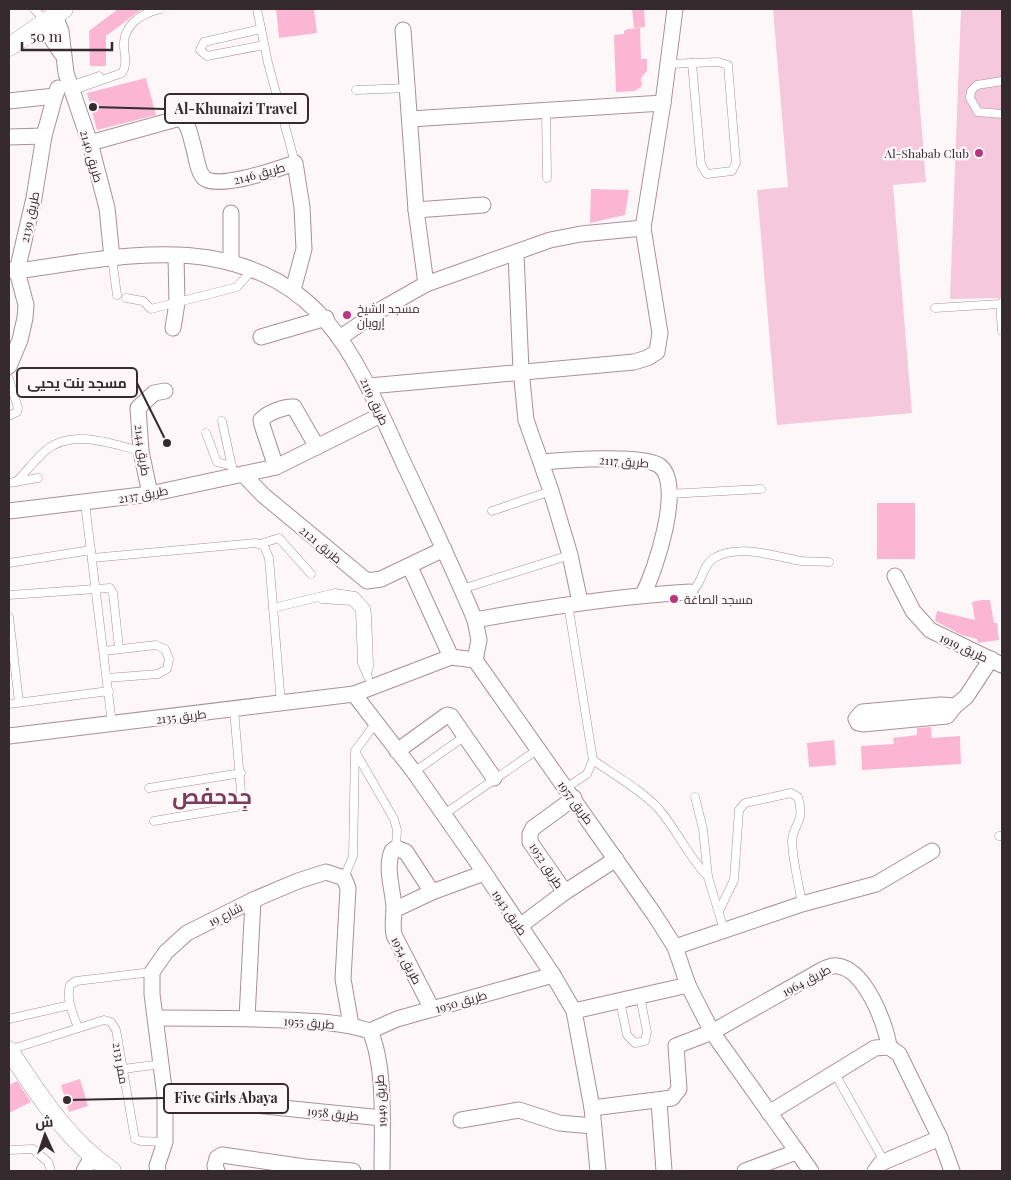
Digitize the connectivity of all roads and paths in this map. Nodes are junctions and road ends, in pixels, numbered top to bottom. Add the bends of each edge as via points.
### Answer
1 (34, 9) edge
2 (160, 9) edge
3 (257, 9) edge
4 (675, 9) edge
5 (52, 18) edge
6 (260, 29) junction
7 (403, 30) dead end
8 (264, 45) junction
9 (9, 47) edge
10 (692, 63) junction
11 (668, 64) junction
12 (1002, 81) edge
13 (69, 83) junction
14 (408, 88) junction
15 (356, 90) dead end
16 (55, 96) junction
17 (9, 101) edge
18 (663, 103) junction
19 (546, 110) junction
20 (1002, 114) edge
21 (410, 119) junction
22 (44, 136) junction
23 (9, 137) edge
24 (90, 143) junction
25 (295, 163) junction
26 (547, 178) dead end
27 (483, 205) dead end
28 (416, 210) junction
29 (231, 213) dead end
30 (642, 228) junction
31 (516, 254) junction
32 (176, 256) junction
33 (112, 258) junction
34 (231, 264) junction
35 (13, 270) edge
36 (252, 270) junction
37 (426, 284) junction
38 (293, 290) junction
39 (118, 294) dead end
40 (126, 298) dead end
41 (177, 303) junction
42 (1001, 303) edge
43 (935, 308) dead end
44 (326, 318) junction
45 (172, 328) dead end
46 (1002, 331) edge
47 (261, 337) dead end
48 (341, 337) junction
49 (9, 366) edge
50 (521, 370) junction
51 (9, 379) edge
52 (370, 386) junction
53 (165, 391) dead end
54 (381, 415) junction
55 (9, 416) edge
56 (222, 421) dead end
57 (206, 433) dead end
58 (317, 447) junction
59 (141, 451) junction
60 (542, 462) junction
61 (276, 467) junction
62 (236, 472) junction
63 (38, 478) dead end
64 (12, 482) edge
65 (761, 489) dead end
66 (551, 491) junction
67 (150, 494) junction
68 (668, 494) junction
69 (85, 503) junction
70 (9, 509) edge
71 (492, 511) dead end
72 (260, 544) junction
73 (444, 548) junction
74 (91, 554) junction
75 (570, 555) junction
76 (829, 562) dead end
77 (9, 563) edge
78 (410, 567) junction
79 (311, 574) dead end
80 (895, 576) dead end
81 (95, 588) junction
82 (462, 588) junction
83 (690, 592) joint
84 (643, 594) junction
85 (9, 596) edge
86 (574, 603) junction
87 (273, 608) junction
88 (9, 617) edge
89 (475, 620) junction
90 (119, 648) junction
91 (104, 651) junction
92 (451, 657) junction
93 (475, 660) junction
94 (997, 662) edge
95 (107, 678) junction
96 (368, 681) junction
97 (109, 691) junction
98 (354, 694) junction
99 (19, 702) junction
100 (9, 704) edge
101 (281, 704) junction
102 (955, 706) junction
103 (234, 710) junction
104 (112, 724) junction
105 (375, 724) junction
106 (466, 735) junction
107 (9, 736) edge
108 (537, 750) junction
109 (355, 751) junction
110 (397, 751) junction
111 (593, 760) junction
112 (414, 772) junction
113 (241, 773) junction
114 (494, 778) junction
115 (149, 788) dead end
116 (570, 793) junction
117 (695, 797) dead end
118 (442, 815) junction
119 (154, 822) dead end
120 (396, 848) junction
121 (932, 851) dead end
122 (616, 859) junction
123 (484, 873) junction
124 (708, 877) junction
125 (344, 878) junction
126 (432, 892) junction
127 (565, 892) junction
128 (252, 900) junction
129 (802, 904) junction
130 (394, 910) junction
131 (719, 911) junction
132 (520, 926) junction
133 (724, 930) junction
134 (675, 947) junction
135 (152, 972) junction
136 (553, 975) junction
137 (688, 985) junction
138 (640, 996) junction
139 (620, 1001) junction
140 (70, 1005) junction
141 (432, 1009) junction
142 (574, 1011) junction
143 (156, 1018) junction
144 (247, 1018) junction
145 (9, 1019) edge
146 (351, 1025) junction
147 (78, 1028) junction
148 (370, 1031) junction
149 (712, 1032) junction
150 (889, 1047) junction
151 (9, 1050) edge
152 (162, 1064) junction
153 (122, 1069) junction
154 (834, 1072) junction
155 (165, 1096) junction
156 (659, 1101) junction
157 (592, 1108) junction
158 (769, 1113) junction
159 (382, 1118) junction
160 (461, 1120) dead end
161 (594, 1126) junction
162 (940, 1138) junction
163 (165, 1142) junction
164 (9, 1150) edge
165 (796, 1152) junction
166 (88, 1164) edge
167 (880, 1166) edge
168 (155, 1169) edge
169 (304, 1169) edge
170 (51, 1171) edge
171 (112, 1171) edge
172 (217, 1171) edge
173 (353, 1171) edge
174 (382, 1171) edge
175 (598, 1171) edge
176 (664, 1171) edge
177 (744, 1171) edge
178 (811, 1171) edge
179 (952, 1171) edge

1 - 5 lane
2 - 13 lane via 142,15 125,33 125,60 116,71
3 - 6 lane, طريق 2146
4 - 11 street
5 - 9 street
5 - 13 street, طريق 2140
6 - 8 lane, طريق 2146
6 - 8 lane via 204,42 200,50 207,56
7 - 14 street
8 - 25 lane, طريق 2146
10 - 10 lane via 701,165 707,174 732,171 736,163 730,69 724,63
10 - 11 lane
11 - 18 street
12 - 20 lane via 977,85 970,98 978,112
13 - 16 street, طريق 2139
13 - 24 street, طريق 2140
14 - 15 lane
14 - 21 street
16 - 17 street
16 - 22 street, طريق 2139
18 - 19 street
18 - 30 street
19 - 21 street
19 - 26 lane
21 - 28 street
22 - 23 street
22 - 35 street, طريق 2139 via 34,198
24 - 25 street, طريق 2146 via 180,118 188,126 200,171 211,181 231,181
24 - 33 street, طريق 2140 via 107,208
25 - 38 street, طريق 2146 via 304,249
27 - 28 street
28 - 37 street
29 - 34 street
30 - 31 street via 550,240
30 - 50 street via 660,333 656,352 634,362
31 - 37 street
31 - 50 street
32 - 33 street, طريق 2119
32 - 34 street, طريق 2119 via 208,258
32 - 41 street
33 - 35 street, طريق 2119
33 - 39 lane
34 - 36 street, طريق 2119
35 - 49 street, طريق 2139 via 26,305 20,340
36 - 38 street, طريق 2119
36 - 41 lane via 237,288
37 - 48 street
38 - 44 street, طريق 2119
40 - 41 lane via 143,301 151,309
41 - 45 street
42 - 43 lane
42 - 46 lane
44 - 47 street
44 - 48 street, طريق 2119
48 - 52 street, طريق 2119
50 - 52 street
50 - 60 street via 526,420
51 - 55 lane via 18,408
52 - 54 street, طريق 2119
53 - 59 street, طريق 2144 via 154,393 138,408
54 - 58 street, طريق 2137
54 - 73 street, طريق 2119
56 - 62 lane
57 - 62 lane via 217,462
58 - 61 street, طريق 2137
58 - 61 street via 294,407 265,416 262,425
59 - 64 lane via 82,438 71,439 45,451
59 - 67 street, طريق 2144
60 - 66 street
60 - 68 street, طريق 2117 via 574,459 653,462 665,471
61 - 62 street, طريق 2137
62 - 67 street, طريق 2137
62 - 78 street, طريق 2121 via 362,578 374,582
63 - 64 lane
65 - 68 lane
66 - 71 lane
66 - 75 street
67 - 69 street, طريق 2137
68 - 84 street, طريق 2117 via 664,536 652,577
69 - 70 street, طريق 2137
69 - 74 lane
72 - 74 lane
72 - 79 lane via 279,538
72 - 87 lane via 268,554
73 - 78 street, طريق 2121
73 - 82 street, طريق 2119
74 - 77 lane
74 - 81 lane
75 - 82 lane
75 - 86 street
76 - 83 lane via 802,561 782,555 725,553 706,565 696,587
78 - 92 street
80 - 94 street, طريق 1919 via 912,611 930,630
81 - 85 lane
81 - 90 lane via 113,590
81 - 91 lane
82 - 89 street, طريق 2119
83 - 84 street
84 - 86 street
86 - 89 street
86 - 111 lane
87 - 96 lane via 335,593 348,593 361,601 367,615
87 - 101 lane
88 - 99 lane
89 - 93 street, طريق 2119 via 479,640
90 - 91 lane
90 - 95 lane via 162,646 168,654 169,664 158,674
91 - 95 lane
92 - 93 street
92 - 96 street
93 - 108 street, طريق 1957
94 - 102 street
95 - 97 lane
96 - 98 street
97 - 99 lane
97 - 104 lane
98 - 101 street, طريق 2135
98 - 105 street, طريق 1943
99 - 100 lane
101 - 103 street, طريق 2135
102 - 102 street via 947,716 863,724 856,719 862,712
103 - 104 street, طريق 2135
103 - 113 lane
104 - 107 street, طريق 2135
105 - 109 lane
105 - 110 street, طريق 1943
106 - 110 street via 451,716 446,716
106 - 112 lane
106 - 114 street
108 - 114 lane
108 - 116 street, طريق 1957
109 - 120 lane via 394,819
109 - 125 lane via 352,856
110 - 112 street, طريق 1943
111 - 116 lane via 587,774
111 - 124 lane via 648,798
112 - 118 street, طريق 1943
113 - 115 lane
113 - 119 lane via 243,800 240,806
114 - 118 lane
116 - 122 street, طريق 1957
116 - 127 street, طريق 1952 via 530,834 530,842
117 - 124 lane
118 - 123 street, طريق 1943
120 - 126 street via 406,852
120 - 130 street, طريق 1954 via 390,855
121 - 129 street via 876,884
122 - 127 street, طريق 1952
122 - 134 street, طريق 1957
123 - 126 street
123 - 132 street, طريق 1943
124 - 131 lane
125 - 128 street, شارع 19 via 326,872
125 - 146 street via 348,888 343,980
126 - 130 street
127 - 132 street, طريق 1952
128 - 135 street, شارع 19 via 187,933 166,952
128 - 144 street
129 - 131 lane via 792,840 801,818 801,808 798,797 790,792 741,806 734,880
129 - 133 street
130 - 141 street, طريق 1954 via 391,922 394,935
131 - 133 lane
132 - 136 street, طريق 1943
133 - 134 street
134 - 137 street, طريق 1957
135 - 140 lane via 76,981 70,985
135 - 143 street
136 - 141 street, طريق 1950
136 - 142 street, طريق 1943
137 - 138 street
137 - 149 street, طريق 1957
138 - 139 street
138 - 139 lane via 647,1032 645,1041 635,1043 627,1035
139 - 142 street
140 - 145 lane
140 - 147 lane
141 - 148 street, طريق 1950
142 - 157 street, طريق 1943
143 - 144 street, طريق 1955
143 - 152 street
144 - 146 street, طريق 1955
146 - 148 street, طريق 1955
147 - 151 lane, ممر 2131
147 - 153 lane, ممر 2131 via 104,1020 111,1022 116,1030
148 - 159 street, طريق 1949 via 377,1046
149 - 150 street, طريق 1964 via 834,965 851,971 859,978 884,1024
149 - 156 street via 676,1046 679,1089 672,1098
149 - 158 street, طريق 1957
150 - 154 street via 875,1048
150 - 162 street, طريق 1964 via 899,1054
151 - 166 street
152 - 153 lane
152 - 155 street
153 - 163 lane, ممر 2131 via 135,1139
154 - 158 street
154 - 167 lane
155 - 159 street, طريق 1958
155 - 163 street
156 - 157 street
156 - 176 street
157 - 161 street, طريق 1943
158 - 165 street, طريق 1957
159 - 174 street, طريق 1949
160 - 161 street via 519,1110 559,1123
161 - 175 street, طريق 1943
162 - 167 street
162 - 179 street, طريق 1964
163 - 168 street
164 - 170 lane via 33,1149 48,1162
165 - 177 street
165 - 178 street, طريق 1957
166 - 171 street
169 - 172 street via 222,1156 216,1158
169 - 173 street

